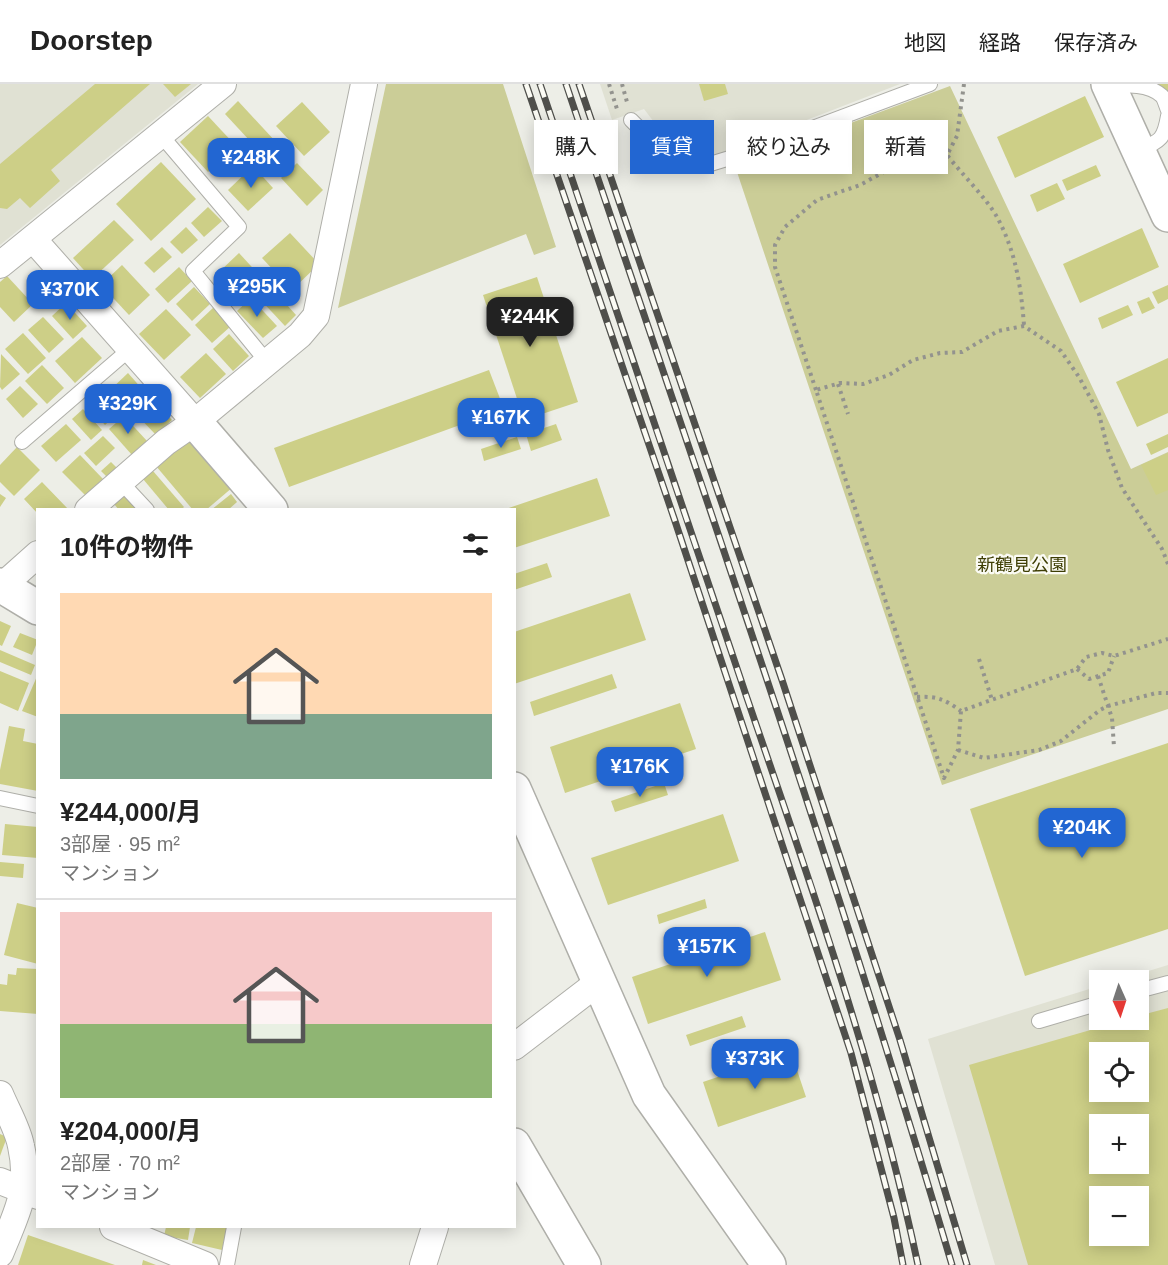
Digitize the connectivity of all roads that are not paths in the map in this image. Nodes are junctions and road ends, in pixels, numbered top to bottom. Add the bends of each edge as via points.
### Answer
1 (223, 84) edge
2 (364, 84) edge
3 (930, 84) edge
4 (1109, 86) edge
5 (1168, 110) edge
6 (1168, 116) edge
7 (160, 134) junction
8 (1138, 150) junction
9 (714, 163) edge
10 (1168, 214) edge
11 (33, 239) junction
12 (0, 266) edge
13 (130, 349) junction
14 (267, 362) junction
15 (195, 422) junction
16 (22, 442) dead end
17 (120, 481) junction
18 (90, 508) edge
19 (145, 508) edge
20 (269, 508) edge
21 (36, 556) edge
22 (1, 585) edge
23 (36, 607) edge
24 (516, 793) edge
25 (0, 798) edge
26 (36, 806) edge
27 (600, 981) junction
28 (1168, 983) edge
29 (1149, 988) edge
30 (1089, 1006) edge
31 (1039, 1021) dead end
32 (516, 1045) edge
33 (0, 1094) edge
34 (516, 1148) edge
35 (0, 1182) edge
36 (31, 1194) edge
37 (115, 1228) edge
38 (234, 1228) edge
39 (435, 1228) edge
40 (0, 1254) edge
41 (206, 1265) edge
42 (227, 1265) edge
43 (423, 1265) edge
44 (584, 1265) edge
45 (769, 1265) edge

1 - 7 street
2 - 14 street via 316,316
3 - 9 lane
4 - 5 lane via 1145,85 1162,96
4 - 8 street
6 - 8 lane via 1159,141
7 - 11 street
7 - 14 lane via 239,226 193,271
8 - 10 street
11 - 12 street
11 - 13 street
13 - 15 street
13 - 16 lane
14 - 15 street
15 - 17 street
15 - 20 street
17 - 18 street
17 - 19 lane
21 - 22 street
22 - 23 street
24 - 27 street
25 - 26 lane
27 - 32 street
27 - 45 street via 650,1095
28 - 29 lane
30 - 31 lane
33 - 36 street via 21,1144
34 - 44 street
35 - 36 street
36 - 40 street
37 - 41 street
38 - 42 lane
39 - 43 street

